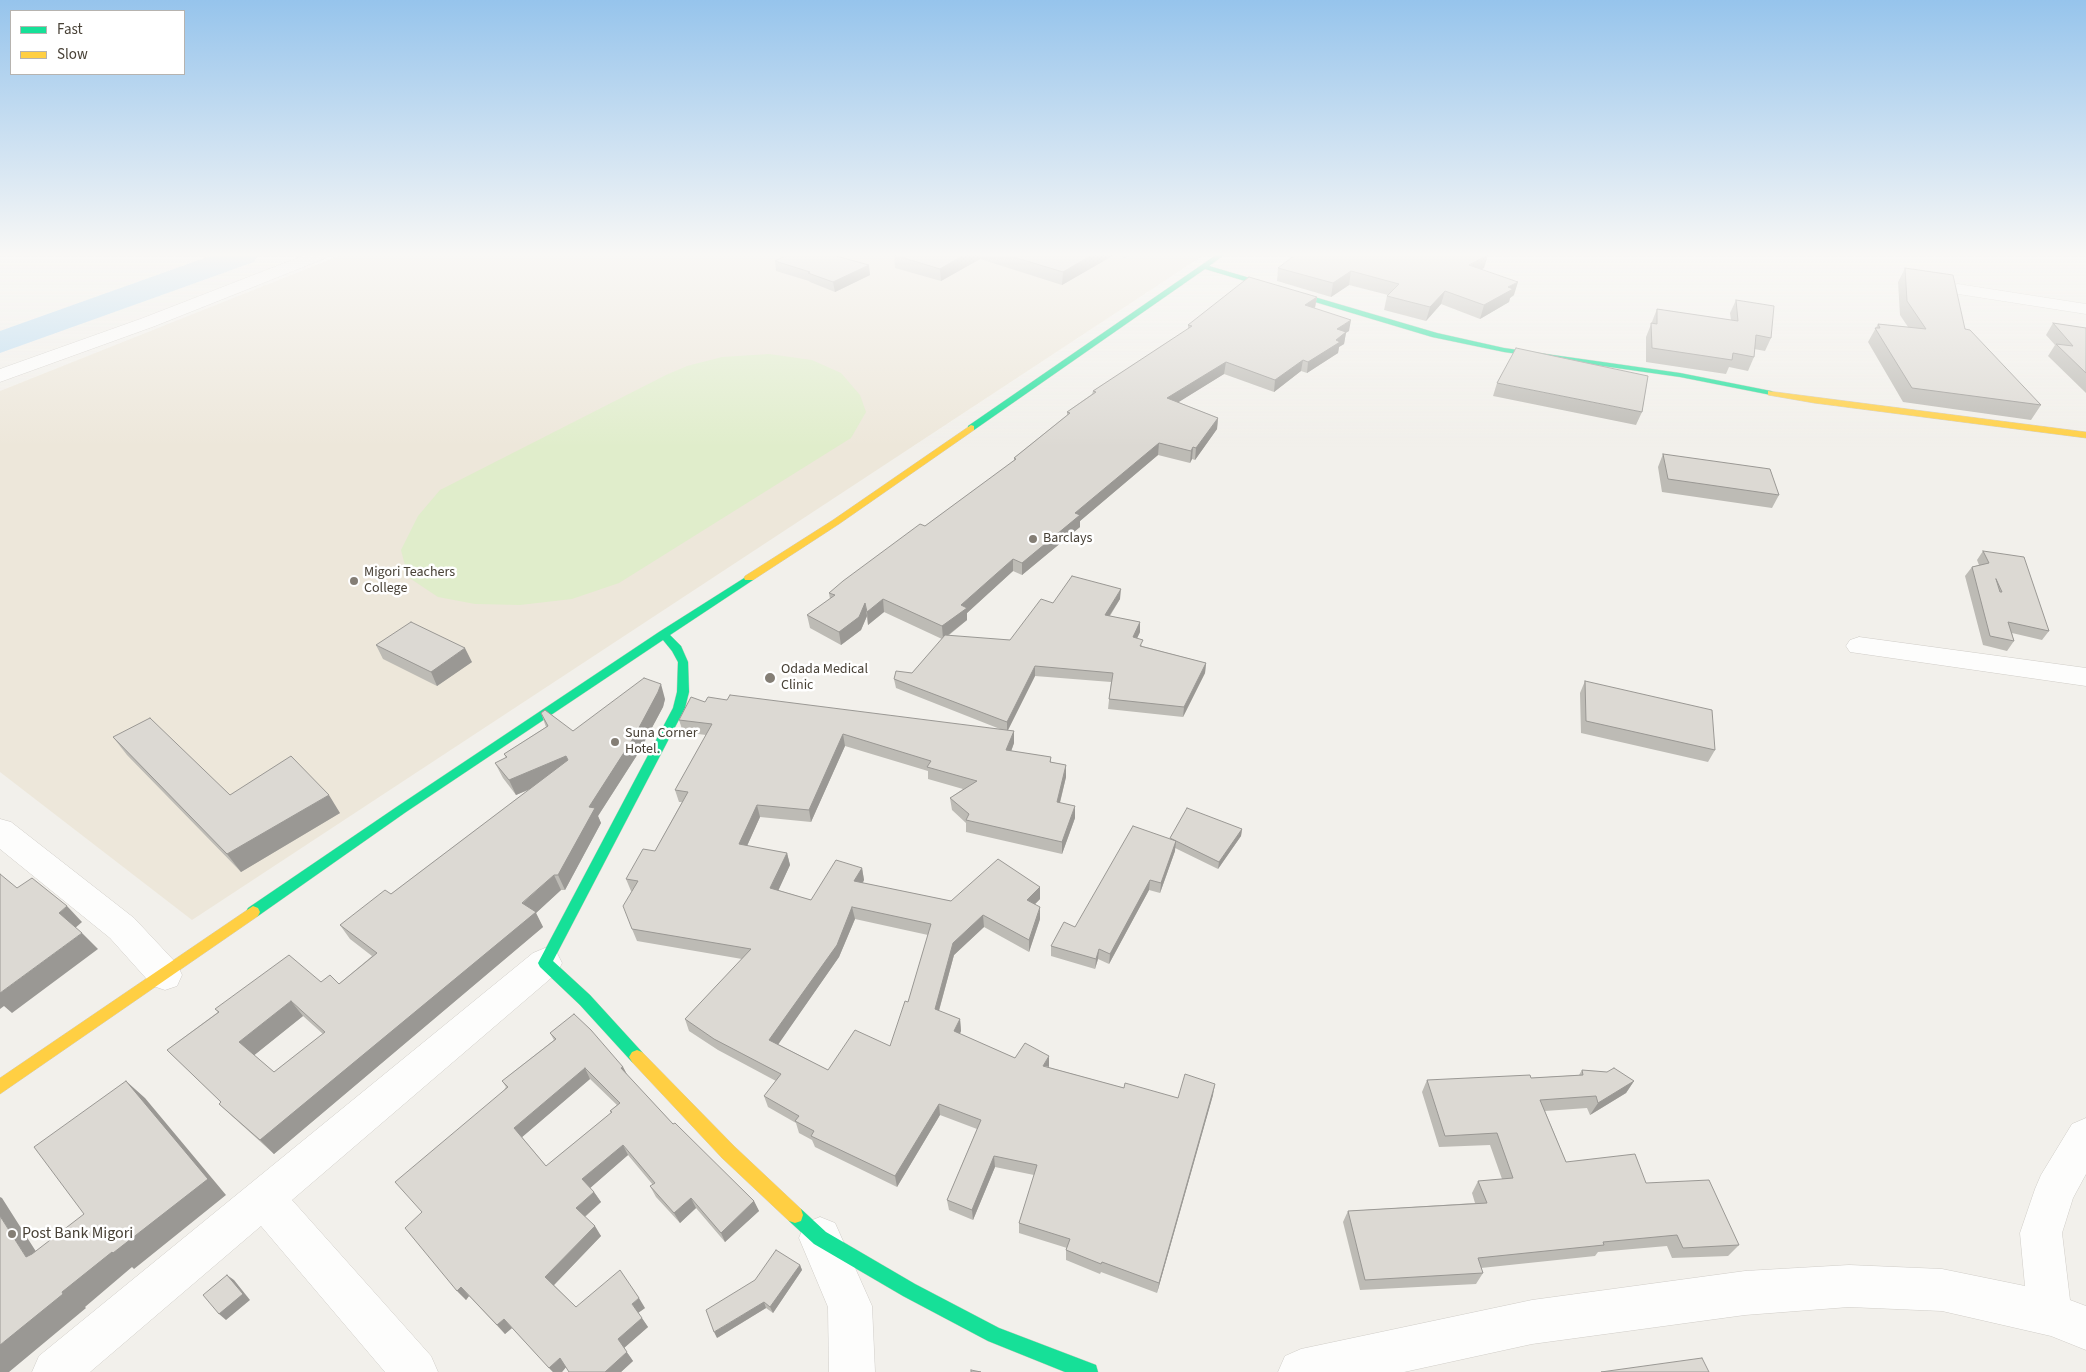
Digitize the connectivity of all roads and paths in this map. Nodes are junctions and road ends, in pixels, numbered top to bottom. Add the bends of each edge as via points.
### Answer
1 (157, 319) edge
2 (1130, 319) edge
3 (1376, 319) edge
4 (0, 376) edge
5 (2086, 436) edge
6 (663, 634) junction
7 (1859, 646) dead end
8 (2086, 677) edge
9 (7, 847) edge
10 (545, 963) junction
11 (165, 975) junction
12 (0, 1087) edge
13 (2086, 1137) edge
14 (264, 1199) junction
15 (820, 1238) junction
16 (2068, 1321) edge
17 (56, 1372) edge
18 (415, 1372) edge
19 (852, 1372) edge
20 (1089, 1372) edge
21 (1301, 1372) edge

1 - 4 street
2 - 6 main road via 836,522
3 - 5 main road via 1504,350 1680,375 1814,401
6 - 10 main road via 677,649 683,662 684,692 679,708
6 - 11 main road via 402,809
7 - 8 street
9 - 11 street via 122,928
10 - 14 street
10 - 15 main road via 585,1000 728,1152
11 - 12 main road
13 - 16 street via 2055,1189 2041,1233 2044,1275
14 - 17 street
14 - 18 street
15 - 19 street via 850,1306
15 - 20 main road via 994,1335
16 - 21 street via 1942,1290 1849,1286 1745,1293 1532,1322

